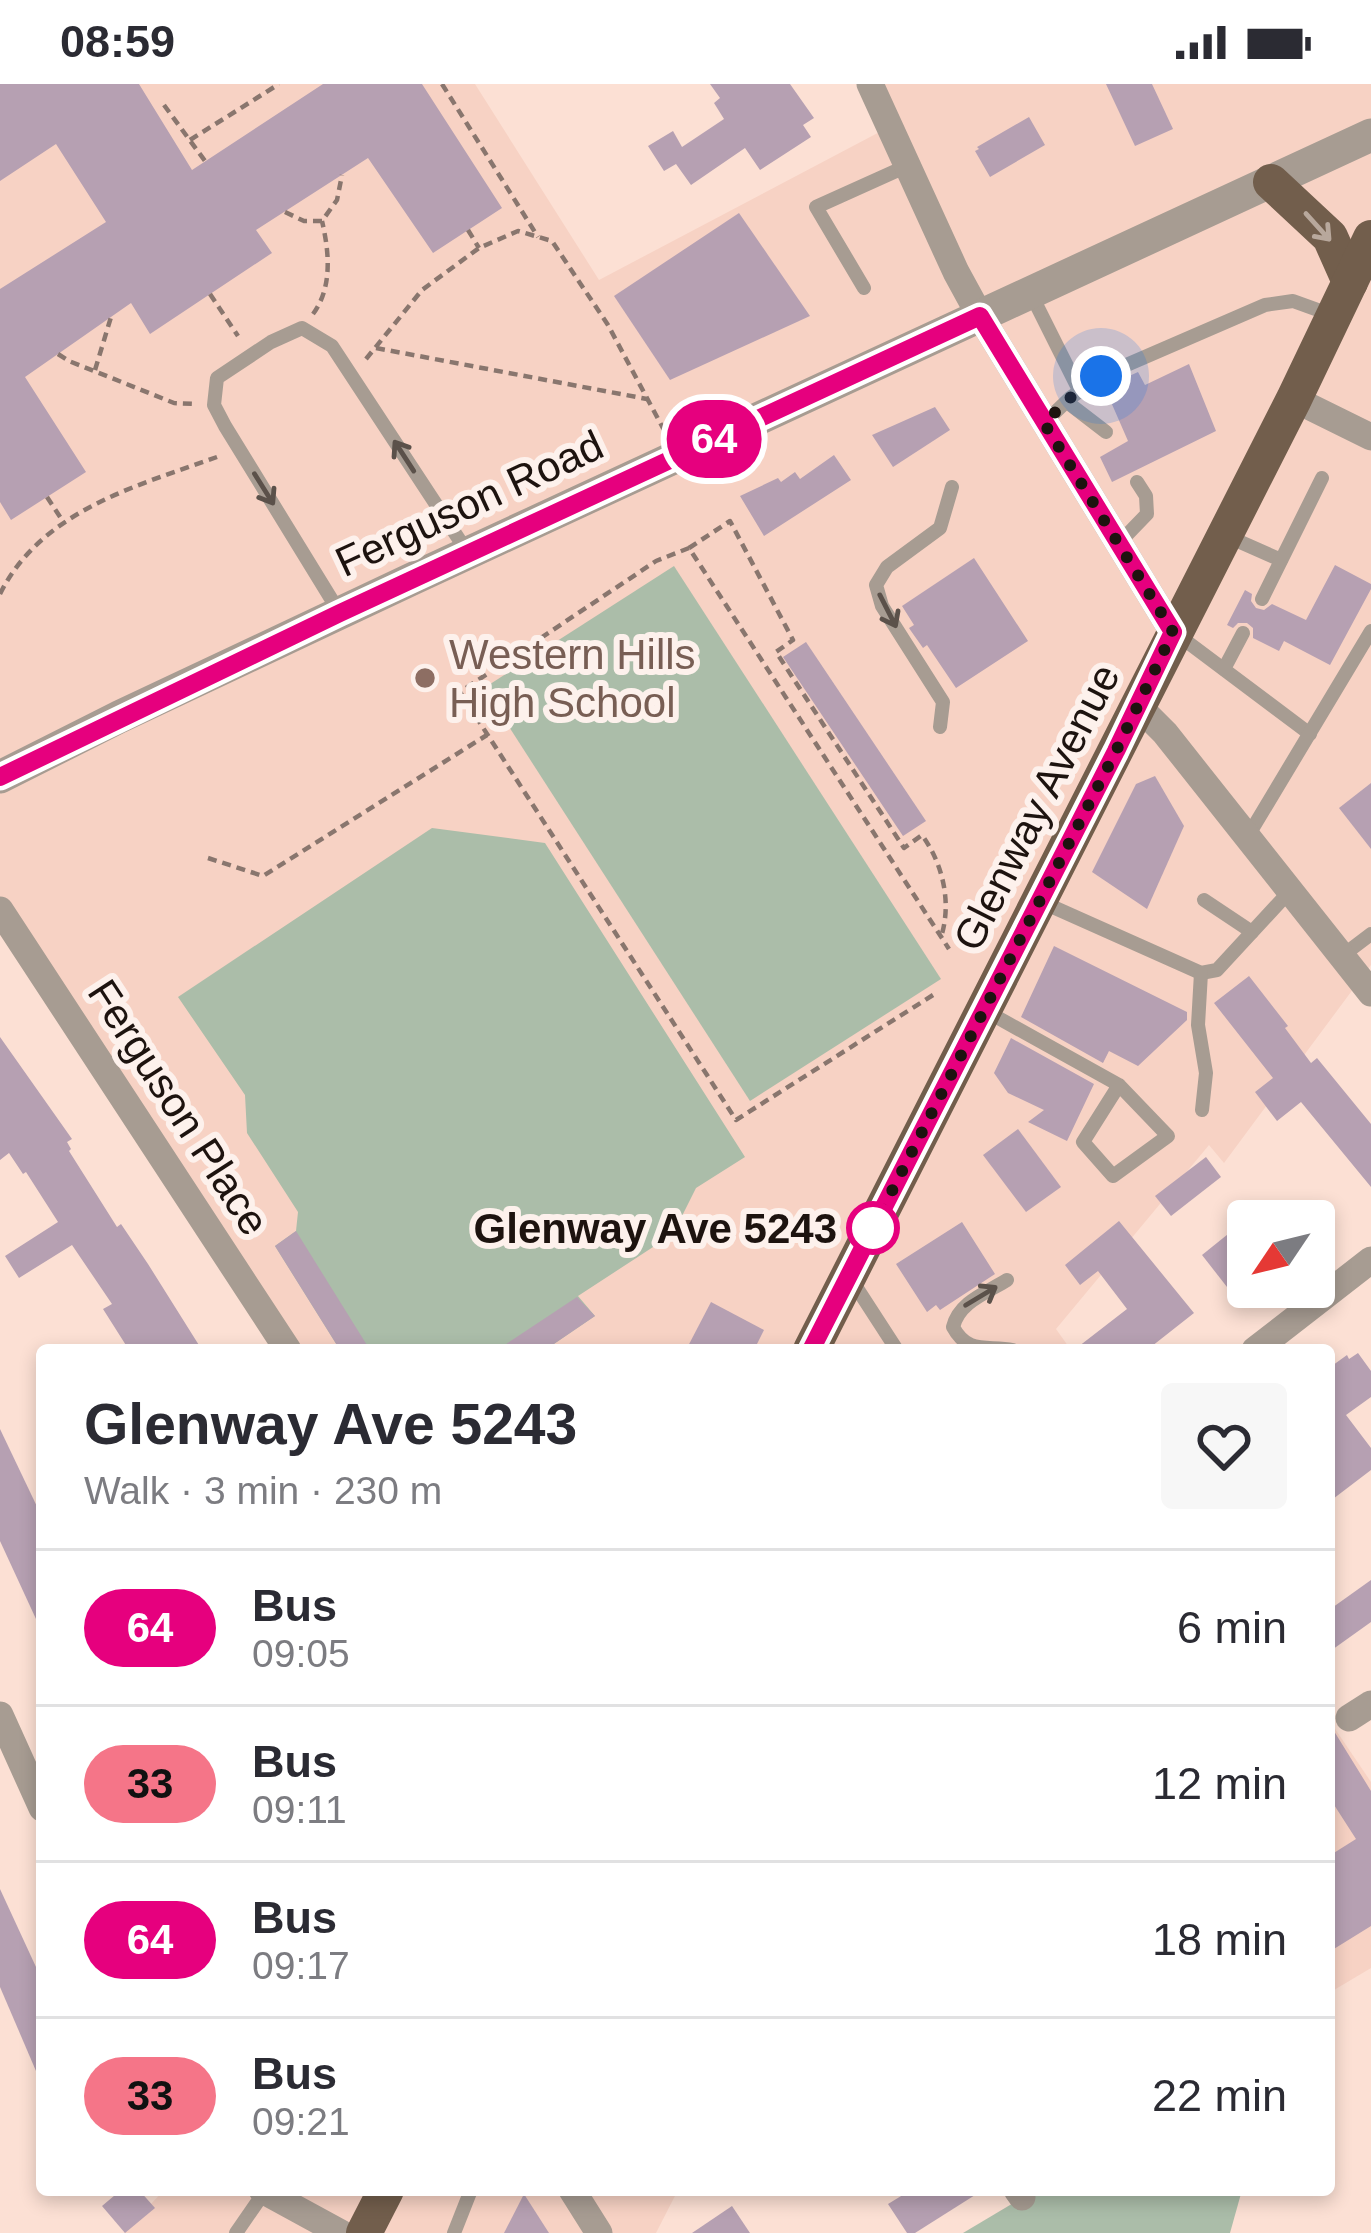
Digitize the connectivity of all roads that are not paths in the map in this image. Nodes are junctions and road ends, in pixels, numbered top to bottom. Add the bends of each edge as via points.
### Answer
1 (870, 84) edge
2 (1371, 135) edge
3 (907, 166) junction
4 (1271, 182) junction
5 (1371, 238) edge
6 (1350, 282) junction
7 (864, 288) dead end
8 (1031, 292) junction
9 (980, 316) junction
10 (1334, 316) junction
11 (1080, 392) junction
12 (1294, 399) junction
13 (1066, 402) junction
14 (1044, 423) junction
15 (1106, 432) dead end
16 (1371, 437) edge
17 (1322, 478) dead end
18 (1137, 482) dead end
19 (952, 487) dead end
20 (1224, 535) junction
21 (1119, 543) junction
22 (468, 554) junction
23 (1281, 560) junction
24 (1262, 599) dead end
25 (340, 613) junction
26 (1371, 631) edge
27 (1173, 632) junction
28 (1243, 634) dead end
29 (1224, 669) junction
30 (1137, 705) junction
31 (940, 727) dead end
32 (1310, 734) junction
33 (0, 777) edge
34 (1247, 836) junction
35 (1289, 892) junction
36 (1204, 900) dead end
37 (1040, 901) junction
38 (0, 910) edge
39 (1252, 932) junction
40 (1371, 934) edge
41 (1342, 956) junction
42 (1201, 973) junction
43 (1371, 993) edge
44 (984, 1010) junction
45 (1119, 1085) junction
46 (1202, 1110) dead end
47 (1371, 1260) edge
48 (848, 1276) junction
49 (1007, 1280) dead end
50 (284, 1344) edge
51 (814, 1344) edge
52 (894, 1344) edge
53 (968, 1344) edge
54 (1263, 1344) edge
55 (0, 1715) edge
56 (36, 1795) edge
57 (260, 2196) edge
58 (272, 2196) edge
59 (383, 2196) edge
60 (469, 2196) edge
61 (576, 2196) edge
62 (236, 2233) edge
63 (341, 2233) edge
64 (364, 2233) edge
65 (454, 2233) edge
66 (598, 2233) edge

1 - 3 street
2 - 4 street, Ferguson Road
3 - 7 lane via 816,208
3 - 9 street
4 -> 6 main road via 1330,237
4 - 8 street, Ferguson Road
5 - 6 main road, Glenway Avenue
6 - 10 main road, Glenway Avenue
8 - 9 street, Ferguson Road
8 - 11 lane
9 - 14 street
9 - 22 street, Ferguson Road
10 - 11 lane via 1293,302 1265,305
10 - 12 main road, Glenway Avenue
11 - 13 lane
12 - 16 street
12 - 20 main road, Glenway Avenue
13 - 14 lane
13 - 15 lane
14 - 21 street
17 - 23 lane
18 - 21 lane via 1147,514
19 -> 31 lane via 940,528 887,567 876,585 943,702
20 - 23 lane
20 - 27 main road, Glenway Avenue
21 - 27 street
22 - 25 street, Ferguson Road
22 -> 25 lane via 332,346 302,328 271,342 217,377 214,405
23 - 24 lane
25 - 33 street, Ferguson Road
26 - 32 lane
27 - 29 lane
27 - 30 main road, Glenway Avenue
28 - 29 lane
29 - 32 lane
30 - 34 street
30 - 37 main road, Glenway Avenue
32 - 34 lane
34 - 35 street
35 - 39 lane
35 - 41 street
36 - 39 lane
37 - 42 lane
37 - 44 main road, Glenway Avenue
38 - 50 street, Ferguson Place
39 - 42 lane via 1216,970
40 - 41 lane
41 - 43 street
42 - 46 lane
44 - 45 lane
44 - 48 main road, Glenway Avenue
45 - 45 lane via 1083,1142 1113,1176 1168,1136
47 - 54 street
48 - 51 main road, Glenway Avenue
48 - 52 lane
53 -> 49 lane via 953,1328 956,1315
55 - 56 street
57 - 62 lane
58 - 63 street
59 - 64 main road
60 - 65 lane
61 - 66 street

